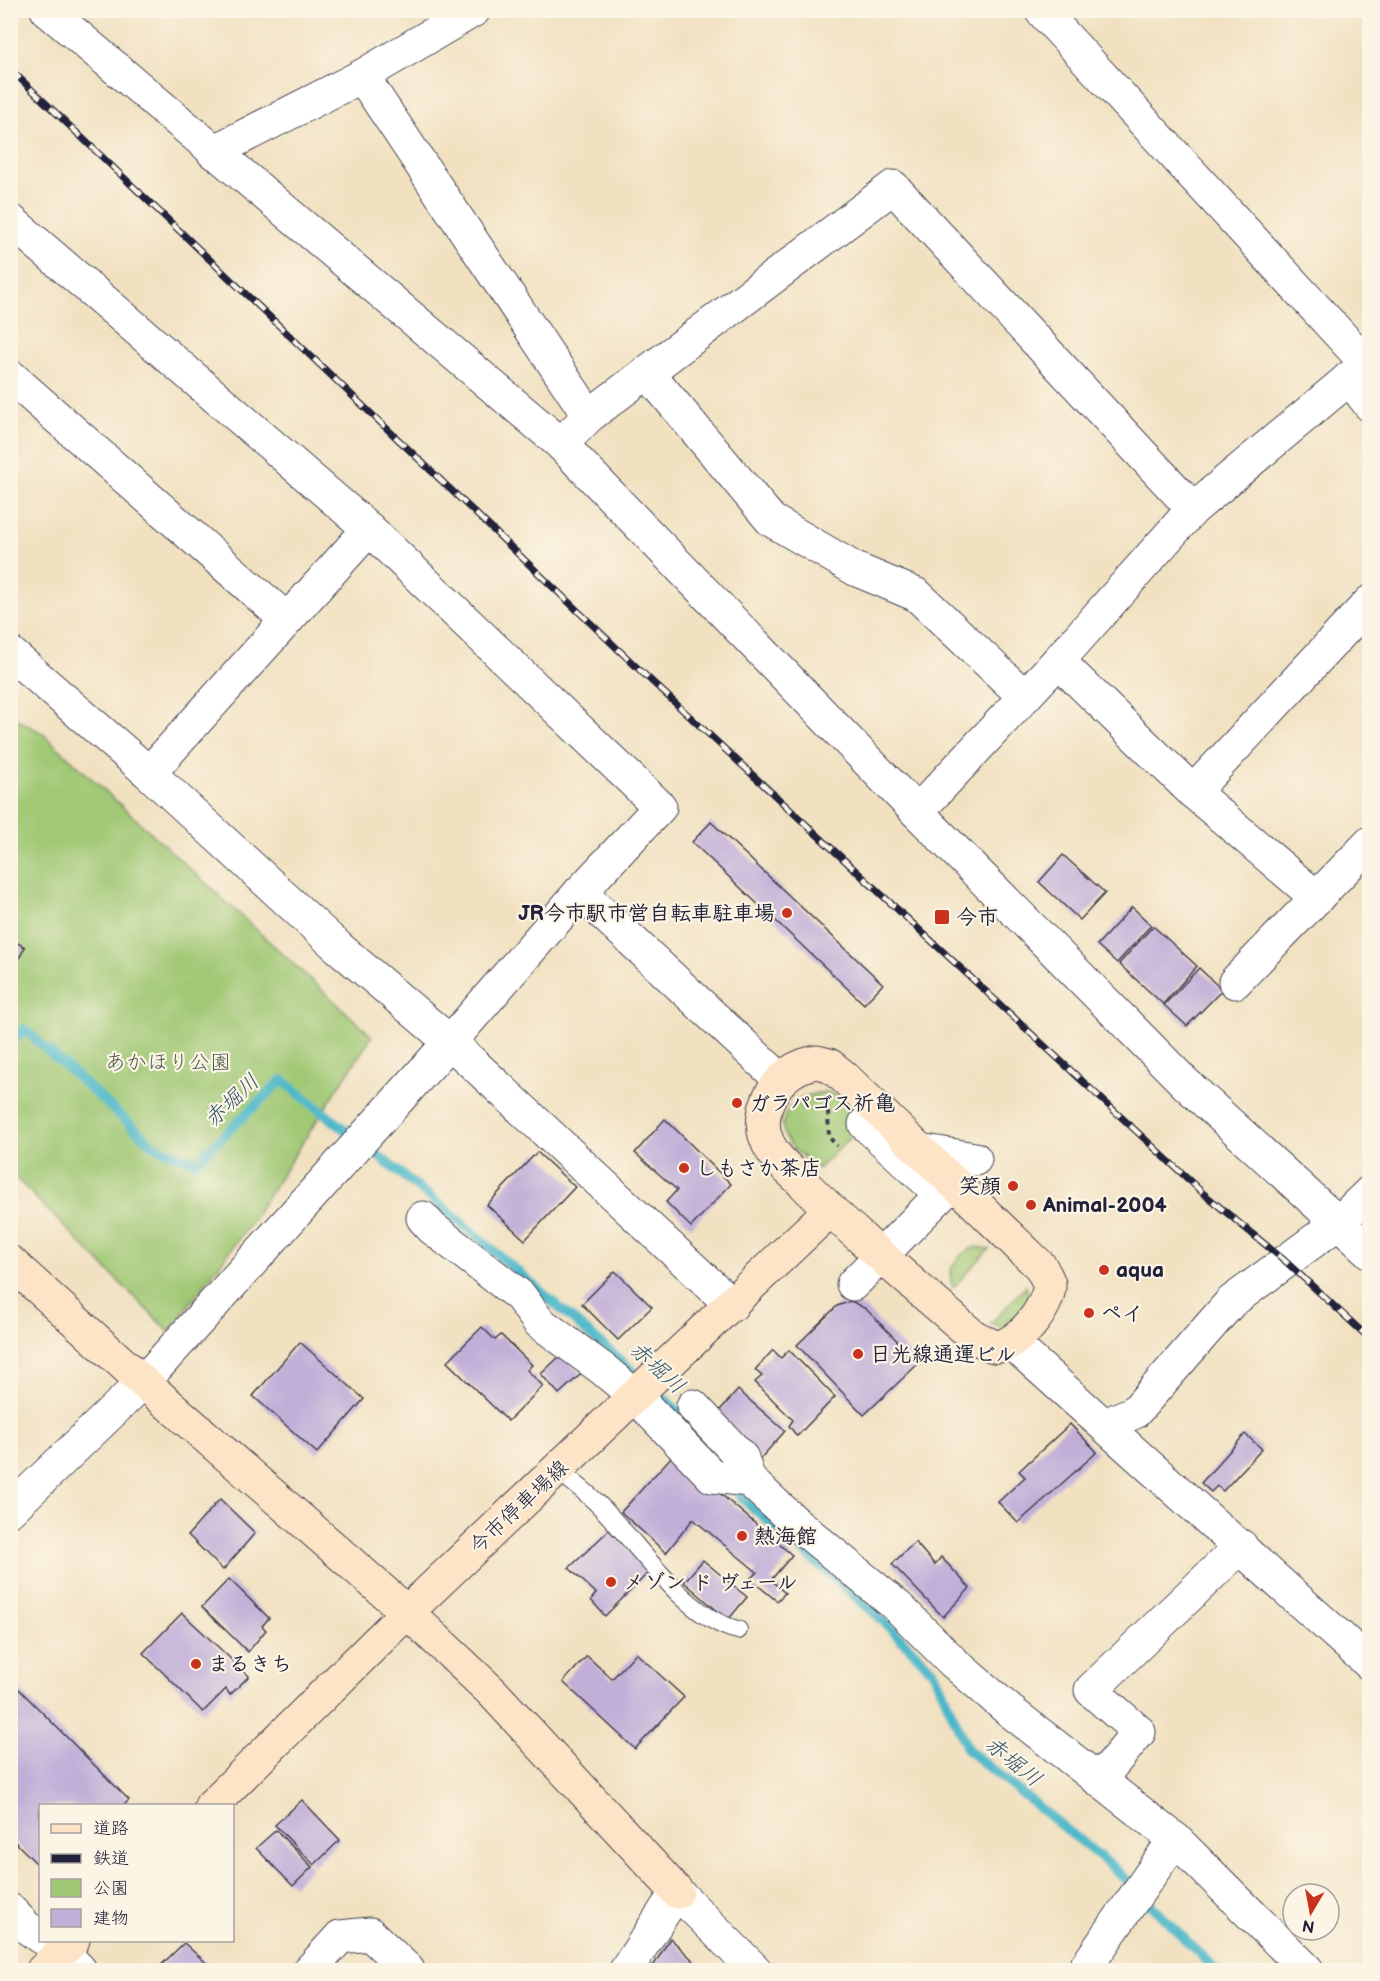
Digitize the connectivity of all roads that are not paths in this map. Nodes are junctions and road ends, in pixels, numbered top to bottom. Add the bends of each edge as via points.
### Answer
1 (47, 10) edge
2 (474, 10) edge
3 (1041, 10) edge
4 (362, 76) junction
5 (213, 152) junction
6 (10, 220) edge
7 (1361, 368) edge
8 (648, 373) junction
9 (10, 376) edge
10 (1370, 405) edge
11 (589, 416) junction
12 (561, 444) junction
13 (1194, 509) junction
14 (369, 529) junction
15 (1370, 602) edge
16 (287, 620) junction
17 (10, 653) edge
18 (1058, 661) junction
19 (1024, 696) junction
20 (149, 773) junction
21 (1193, 792) junction
22 (917, 812) junction
23 (1370, 843) edge
24 (580, 892) junction
25 (1317, 898) junction
26 (1235, 982) dead end
27 (450, 1042) junction
28 (780, 1079) junction
29 (865, 1124) dead end
30 (919, 1150) junction
31 (975, 1159) dead end
32 (1370, 1192) edge
33 (942, 1194) junction
34 (830, 1210) junction
35 (423, 1218) dead end
36 (1338, 1223) junction
37 (1370, 1252) edge
38 (881, 1255) junction
39 (10, 1262) edge
40 (853, 1284) dead end
41 (732, 1305) junction
42 (1011, 1342) junction
43 (143, 1382) junction
44 (636, 1395) junction
45 (693, 1406) dead end
46 (1105, 1425) junction
47 (558, 1470) junction
48 (747, 1480) junction
49 (10, 1510) edge
50 (1241, 1546) junction
51 (407, 1612) junction
52 (738, 1630) dead end
53 (1370, 1664) edge
54 (1100, 1779) junction
55 (213, 1804) edge
56 (1175, 1839) junction
57 (677, 1892) junction
58 (10, 1910) edge
59 (39, 1937) edge
60 (45, 1942) edge
61 (58, 1952) edge
62 (310, 1971) edge
63 (408, 1971) edge
64 (626, 1971) edge
65 (755, 1971) edge
66 (1084, 1971) edge
67 (1307, 1971) edge

1 - 5 street
2 - 4 street
3 - 7 street
4 - 5 street
4 - 11 street
5 - 12 street
6 - 14 street
7 - 10 street
7 - 13 street
8 - 11 street
8 - 13 street via 893,187
8 - 19 street via 771,520 855,569 918,596
9 - 16 street
11 - 12 street
12 - 22 street
13 - 18 street
14 - 16 street
14 - 24 street via 660,807
15 - 21 street
16 - 20 street
17 - 20 street
18 - 19 street
18 - 21 street
19 - 22 street
20 - 27 street via 338,947
21 - 25 street
22 - 36 street via 1185,1083
23 - 25 street
24 - 27 street
24 - 28 street
25 - 26 street
27 - 41 street
27 - 43 street
28 - 30 street via 804,1064 829,1065
28 - 34 street via 768,1099 763,1124 765,1138 775,1155
29 - 33 street
30 - 31 street
30 - 33 street
30 - 42 street via 1041,1267 1049,1284 1046,1302 1019,1338
32 - 36 street
33 - 38 street
34 - 38 street
34 - 41 street, 今市停車場線
35 - 44 street via 520,1296 539,1322
36 - 37 street
36 - 46 street via 1231,1302 1135,1412
38 - 40 street
38 - 42 street via 973,1336 994,1346
39 - 43 street
41 - 44 street, 今市停車場線
42 - 46 street
43 - 49 street
43 - 51 street
44 - 47 street, 今市停車場線
44 - 48 street via 712,1476
45 - 48 street via 742,1458
46 - 50 street
47 - 51 street, 今市停車場線
47 - 52 lane via 596,1502 666,1580 698,1609 725,1627
48 - 54 street via 898,1607 986,1690
50 - 53 street
50 - 54 street via 1091,1690 1139,1732
51 - 55 street, 今市停車場線
51 - 57 street via 493,1693
54 - 56 street
56 - 66 street
56 - 67 street
57 - 64 street
57 - 65 street
58 - 59 street
60 - 61 street
62 - 63 street via 340,1937 370,1934

